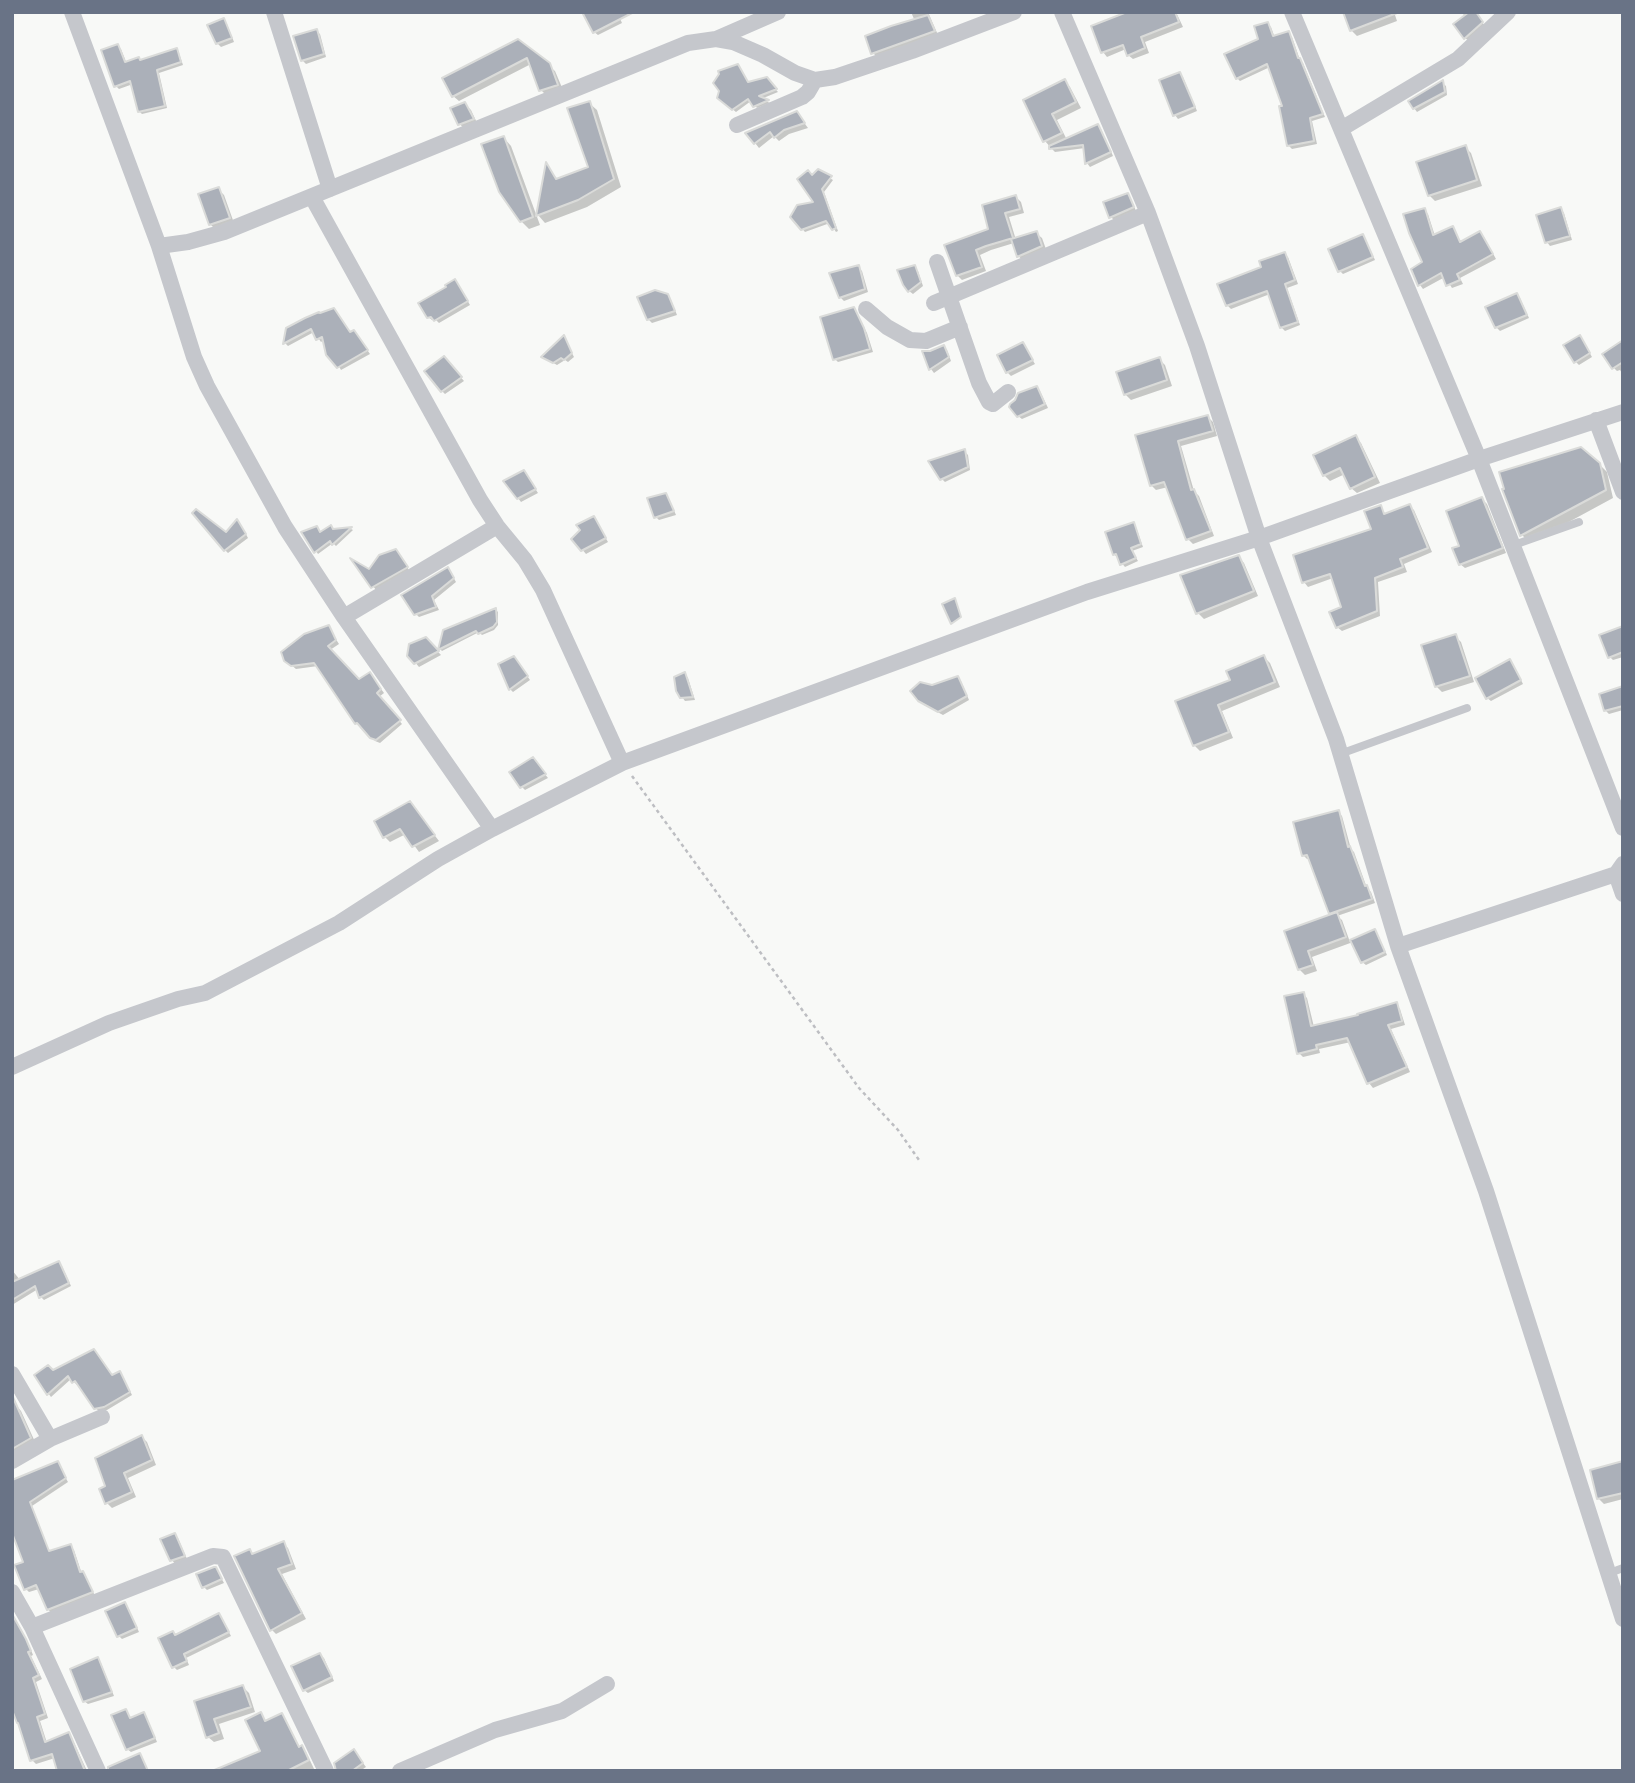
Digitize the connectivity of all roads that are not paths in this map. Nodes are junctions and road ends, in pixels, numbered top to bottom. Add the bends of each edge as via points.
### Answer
1 (72, 12) edge
2 (274, 12) edge
3 (778, 12) edge
4 (1014, 12) edge
5 (1062, 12) edge
6 (1292, 12) edge
7 (1508, 12) edge
8 (716, 39) junction
9 (815, 80) junction
10 (737, 125) dead end
11 (1340, 129) junction
12 (330, 189) junction
13 (312, 197) junction
14 (1148, 213) junction
15 (159, 246) junction
16 (937, 262) dead end
17 (950, 296) junction
18 (934, 303) dead end
19 (866, 309) dead end
20 (960, 327) junction
21 (1008, 392) dead end
22 (1623, 412) edge
23 (1596, 420) junction
24 (1479, 459) junction
25 (1623, 492) edge
26 (1579, 522) dead end
27 (497, 526) junction
28 (1259, 538) junction
29 (1514, 545) junction
30 (344, 617) junction
31 (1467, 708) dead end
32 (1340, 754) junction
33 (622, 763) junction
34 (1623, 828) edge
35 (492, 829) junction
36 (1620, 869) edge
37 (1623, 894) edge
38 (1398, 946) junction
39 (12, 1067) edge
40 (12, 1374) edge
41 (102, 1417) dead end
42 (50, 1439) junction
43 (12, 1461) edge
44 (1615, 1571) edge
45 (12, 1592) edge
46 (1623, 1619) edge
47 (32, 1627) junction
48 (607, 1685) dead end
49 (98, 1771) edge
50 (326, 1771) edge
51 (400, 1771) edge

1 - 15 street
2 - 12 street
3 - 8 street
4 - 9 street via 912,51
5 - 14 street
6 - 11 street
7 - 11 street via 1458,59
8 - 9 street via 743,46
8 - 12 street via 688,43
9 - 10 street via 802,97
11 - 24 street
12 - 13 street
13 - 15 street via 224,232
13 - 27 street
14 - 17 street
14 - 28 street via 1198,346
15 - 30 street via 207,386 285,527
16 - 17 street
17 - 18 street
17 - 20 street
19 - 20 street via 910,341 926,341
20 - 21 street via 989,402 993,404
22 - 23 street
23 - 24 street
23 - 25 street
24 - 28 street
24 - 29 street
26 - 29 lane
27 - 30 street
27 - 33 street via 543,590
28 - 32 street
28 - 33 street via 1087,592
29 - 34 street
30 - 35 street
31 - 32 lane
32 - 38 street
33 - 35 street
35 - 39 street via 339,923 205,993 109,1023
36 - 37 street
36 - 38 street
38 - 44 street via 1486,1191 1601,1546
40 - 42 street
41 - 42 street
42 - 43 street
44 - 46 street
45 - 47 street
47 - 49 street
47 - 50 street via 213,1556 223,1557
48 - 51 street via 562,1711 495,1730

